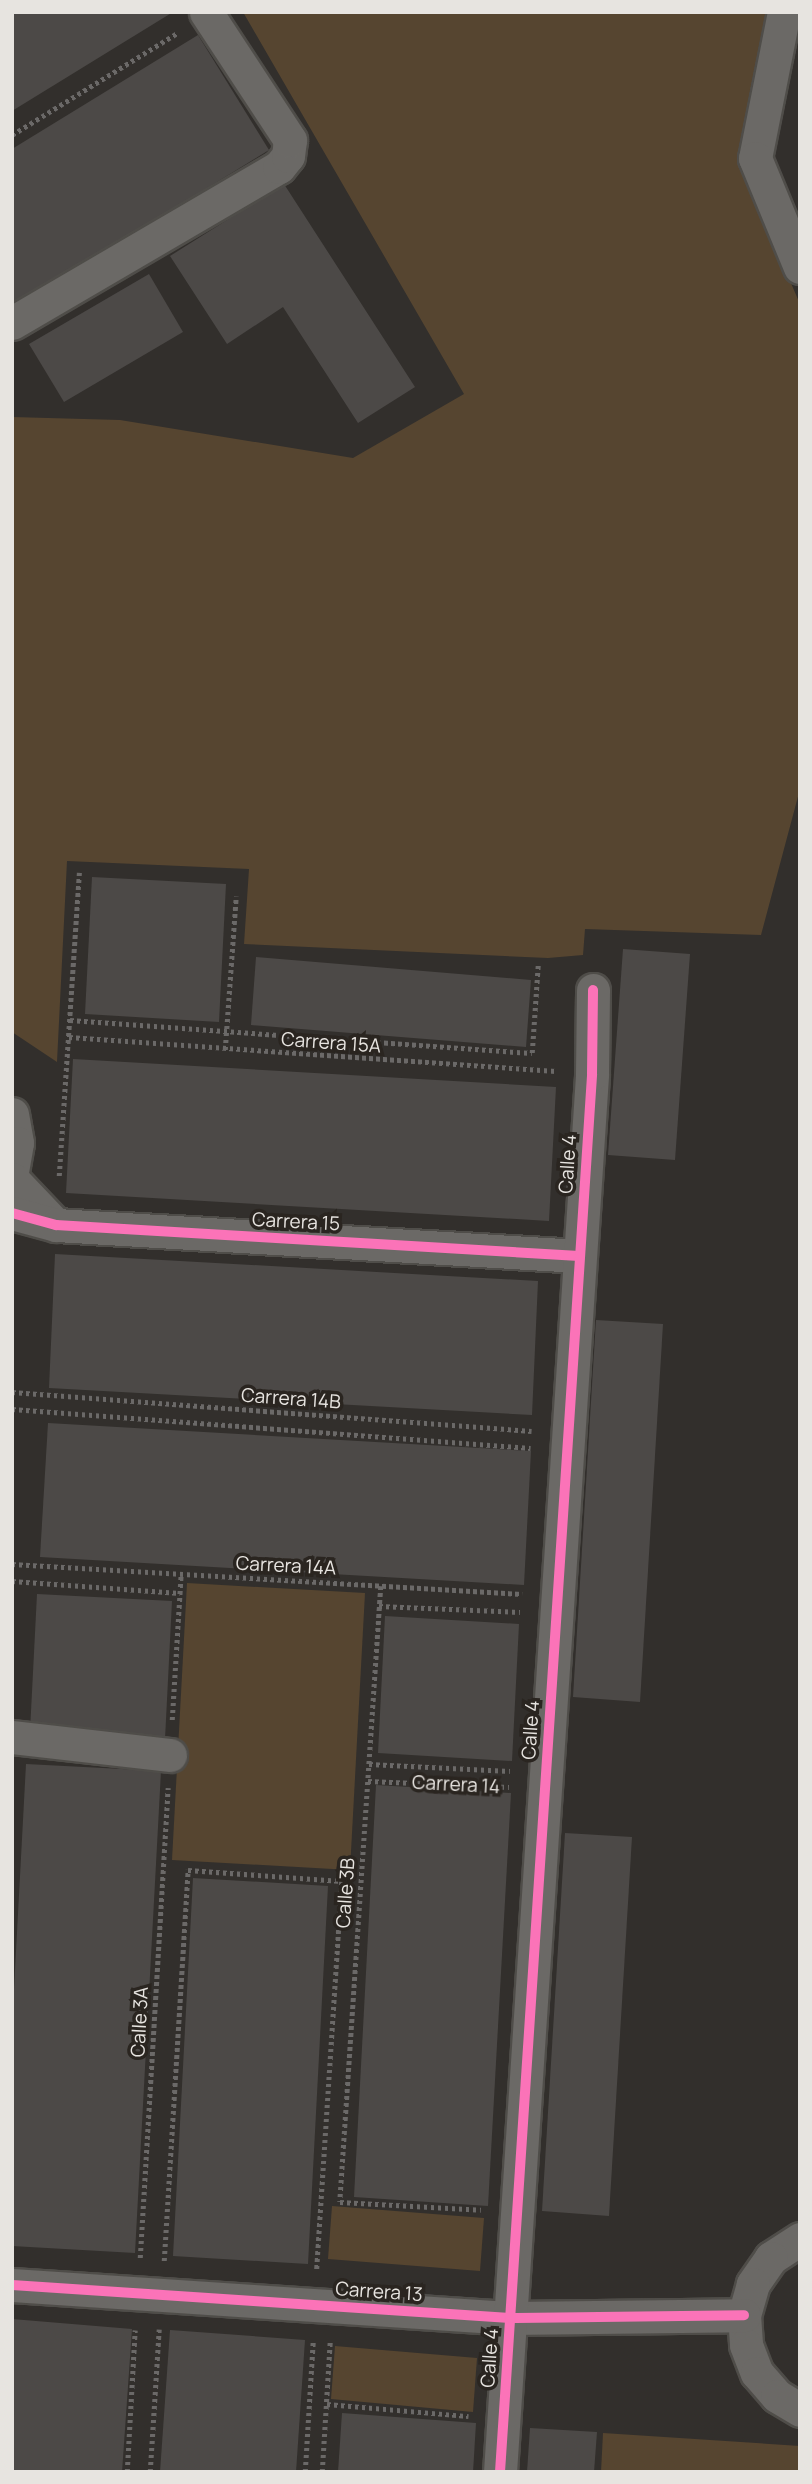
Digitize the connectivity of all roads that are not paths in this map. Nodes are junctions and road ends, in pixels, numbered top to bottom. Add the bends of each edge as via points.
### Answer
1 (785, 12) edge
2 (206, 13) edge
3 (800, 267) edge
4 (12, 323) edge
5 (593, 990) dead end
6 (12, 1114) edge
7 (12, 1172) edge
8 (12, 1179) edge
9 (12, 1213) edge
10 (56, 1225) junction
11 (579, 1256) junction
12 (12, 1737) edge
13 (170, 1755) road end
14 (800, 2239) edge
15 (12, 2285) edge
16 (744, 2315) junction
17 (510, 2318) junction
18 (800, 2410) edge
19 (500, 2472) edge

1 - 3 street via 755,158
2 - 4 street via 290,140 288,156 279,167
5 - 11 street, Calle 4
6 - 7 street via 18,1143
8 - 10 street
9 - 10 street, Carrera 15
10 - 11 street, Carrera 15
11 - 17 street, Calle 4
12 - 13 street
14 - 16 street via 771,2258 753,2284
15 - 17 street, Carrera 13
16 - 17 street, Carrera 13
16 - 18 street via 746,2345 757,2373 777,2396
17 - 19 street, Calle 4

